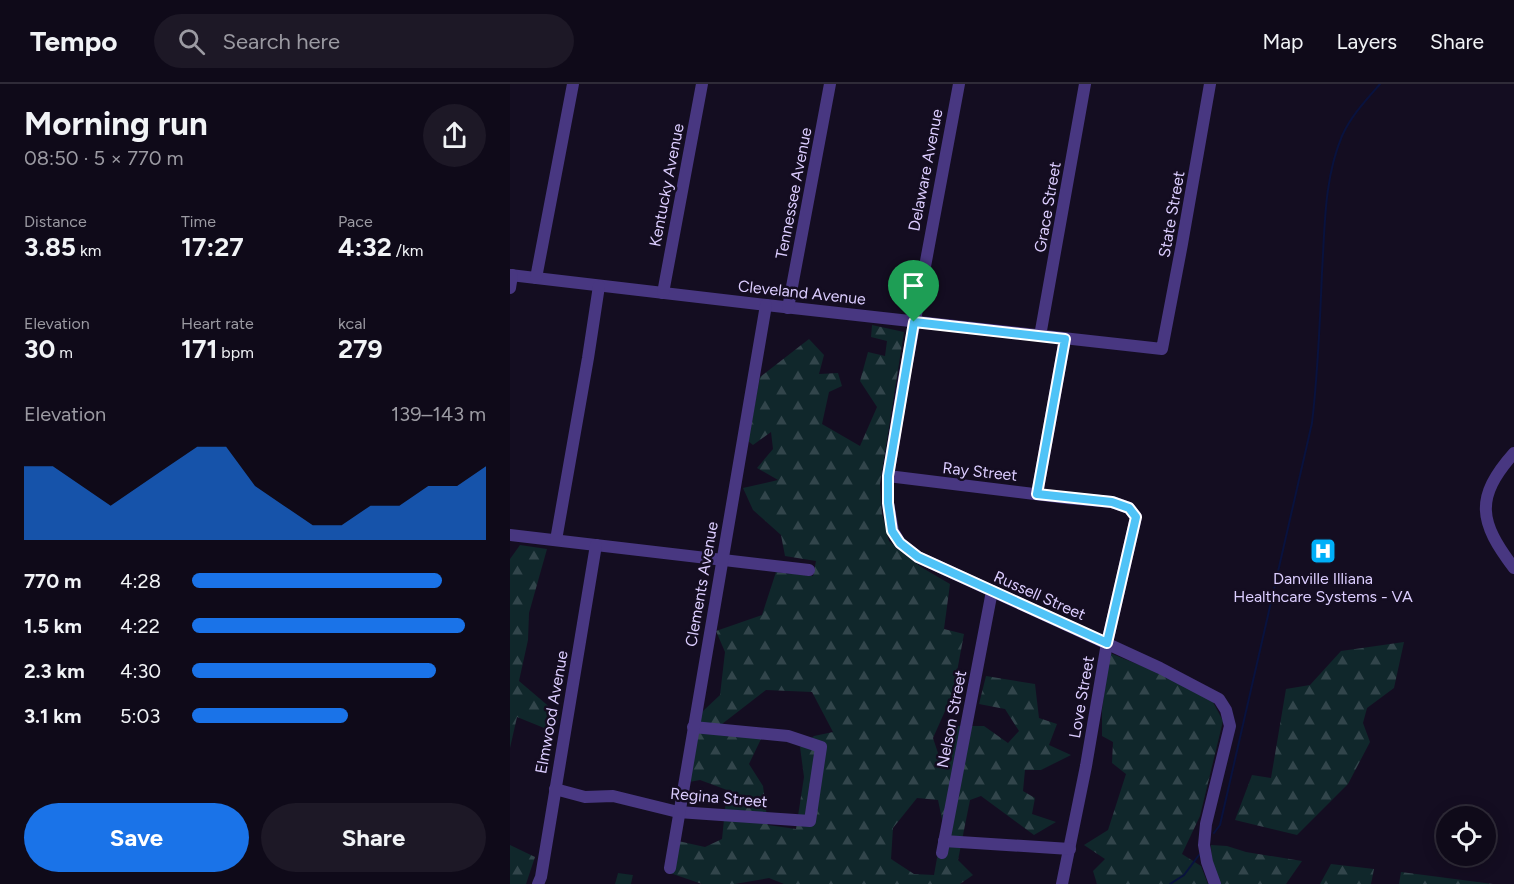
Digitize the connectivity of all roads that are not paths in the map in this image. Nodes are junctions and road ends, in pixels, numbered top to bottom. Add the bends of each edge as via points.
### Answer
1 (573, 84) edge
2 (702, 84) edge
3 (830, 84) edge
4 (958, 84) edge
5 (1085, 84) edge
6 (1210, 84) edge
7 (536, 278) junction
8 (511, 279) edge
9 (599, 286) junction
10 (663, 293) junction
11 (766, 305) junction
12 (788, 308) junction
13 (914, 322) junction
14 (1040, 336) junction
15 (1065, 339) junction
16 (1162, 349) joint
17 (1514, 453) edge
18 (888, 476) junction
19 (1037, 494) junction
20 (1136, 517) joint
21 (510, 535) edge
22 (556, 540) junction
23 (596, 545) junction
24 (722, 560) junction
25 (1514, 568) edge
26 (809, 570) dead end
27 (992, 591) junction
28 (1107, 643) junction
29 (693, 727) junction
30 (555, 789) junction
31 (678, 813) junction
32 (1070, 849) junction
33 (670, 868) dead end
34 (538, 884) edge
35 (1062, 884) edge
36 (1215, 884) edge

1 - 7 street
2 - 10 street, Kentucky Avenue
3 - 12 street, Tennessee Avenue
4 - 13 street, Delaware Avenue
5 - 14 street, Grace Street
6 - 16 street, State Street
7 - 8 street, Cleveland Avenue
7 - 9 street, Cleveland Avenue
9 - 10 street, Cleveland Avenue
9 - 22 street
10 - 11 street, Cleveland Avenue
11 - 12 street, Cleveland Avenue
11 - 24 street, Clements Avenue
12 - 13 street, Cleveland Avenue
13 - 14 street, Cleveland Avenue
13 - 18 street, Delaware Avenue
14 - 15 street, Cleveland Avenue
15 - 16 street, Cleveland Avenue
15 - 19 street
17 - 25 street via 1491,484 1486,504 1492,536
18 - 19 street, Ray Street
18 - 27 street, Russell Street via 892,531 900,543 918,557
19 - 20 street, Ray Street via 1112,502 1129,508
20 - 28 street, Love Street
21 - 22 street
22 - 23 street
23 - 24 street
23 - 30 street, Elmwood Avenue
24 - 26 street
24 - 29 street, Clements Avenue
27 - 28 street, Russell Street
27 - 32 street, Nelson Street via 943,847
28 - 32 street, Love Street
28 - 36 street, Russell Street via 1219,699 1226,710 1230,726 1204,845
29 - 31 street, Clements Avenue
29 - 31 street, Regina Street via 788,736 821,747 810,821
30 - 31 street, Regina Street via 585,797 613,796
30 - 34 street, Elmwood Avenue
31 - 33 street, Clements Avenue
32 - 35 street, Love Street

